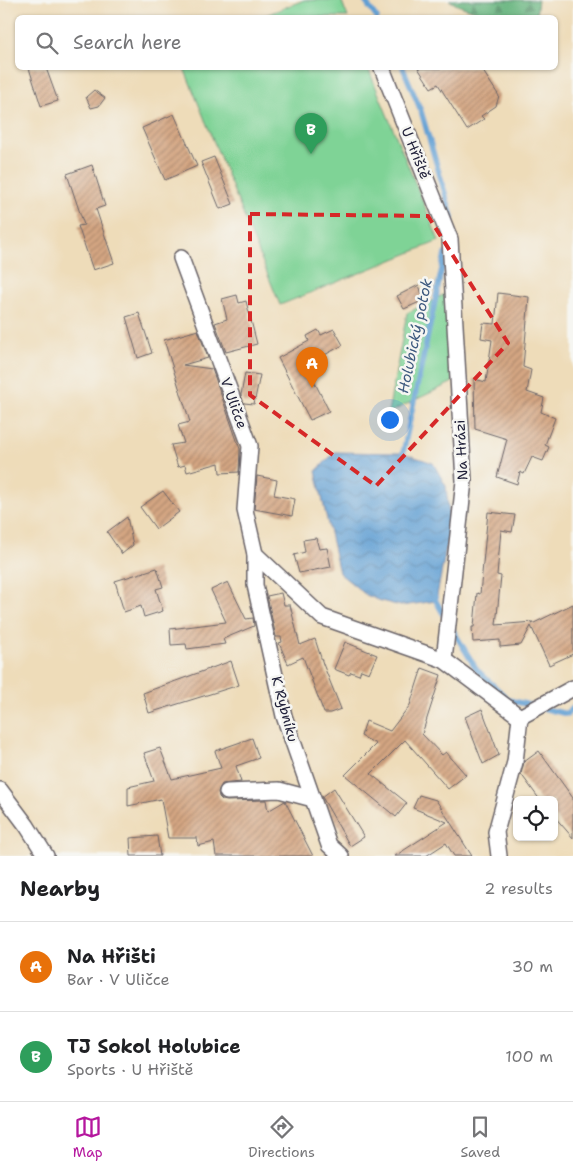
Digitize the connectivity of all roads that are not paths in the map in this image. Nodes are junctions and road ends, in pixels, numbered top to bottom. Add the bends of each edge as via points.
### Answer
1 (383, 70) edge
2 (450, 239) joint
3 (181, 258) dead end
4 (255, 554) junction
5 (444, 660) junction
6 (573, 688) edge
7 (520, 718) junction
8 (0, 790) edge
9 (227, 792) dead end
10 (314, 799) junction
11 (46, 856) edge
12 (341, 856) edge
13 (500, 856) edge

1 - 2 street, U Hřiště
2 - 5 street, Na Hrázi via 464,481
3 - 4 street, V Uličce via 250,446 245,510
4 - 5 street via 322,616
4 - 10 street, K Rybníku via 255,585 284,716
5 - 7 street
6 - 7 street
7 - 13 street via 514,762 496,832
8 - 11 street
9 - 10 street via 279,790
10 - 12 street, K Rybníku via 330,845

